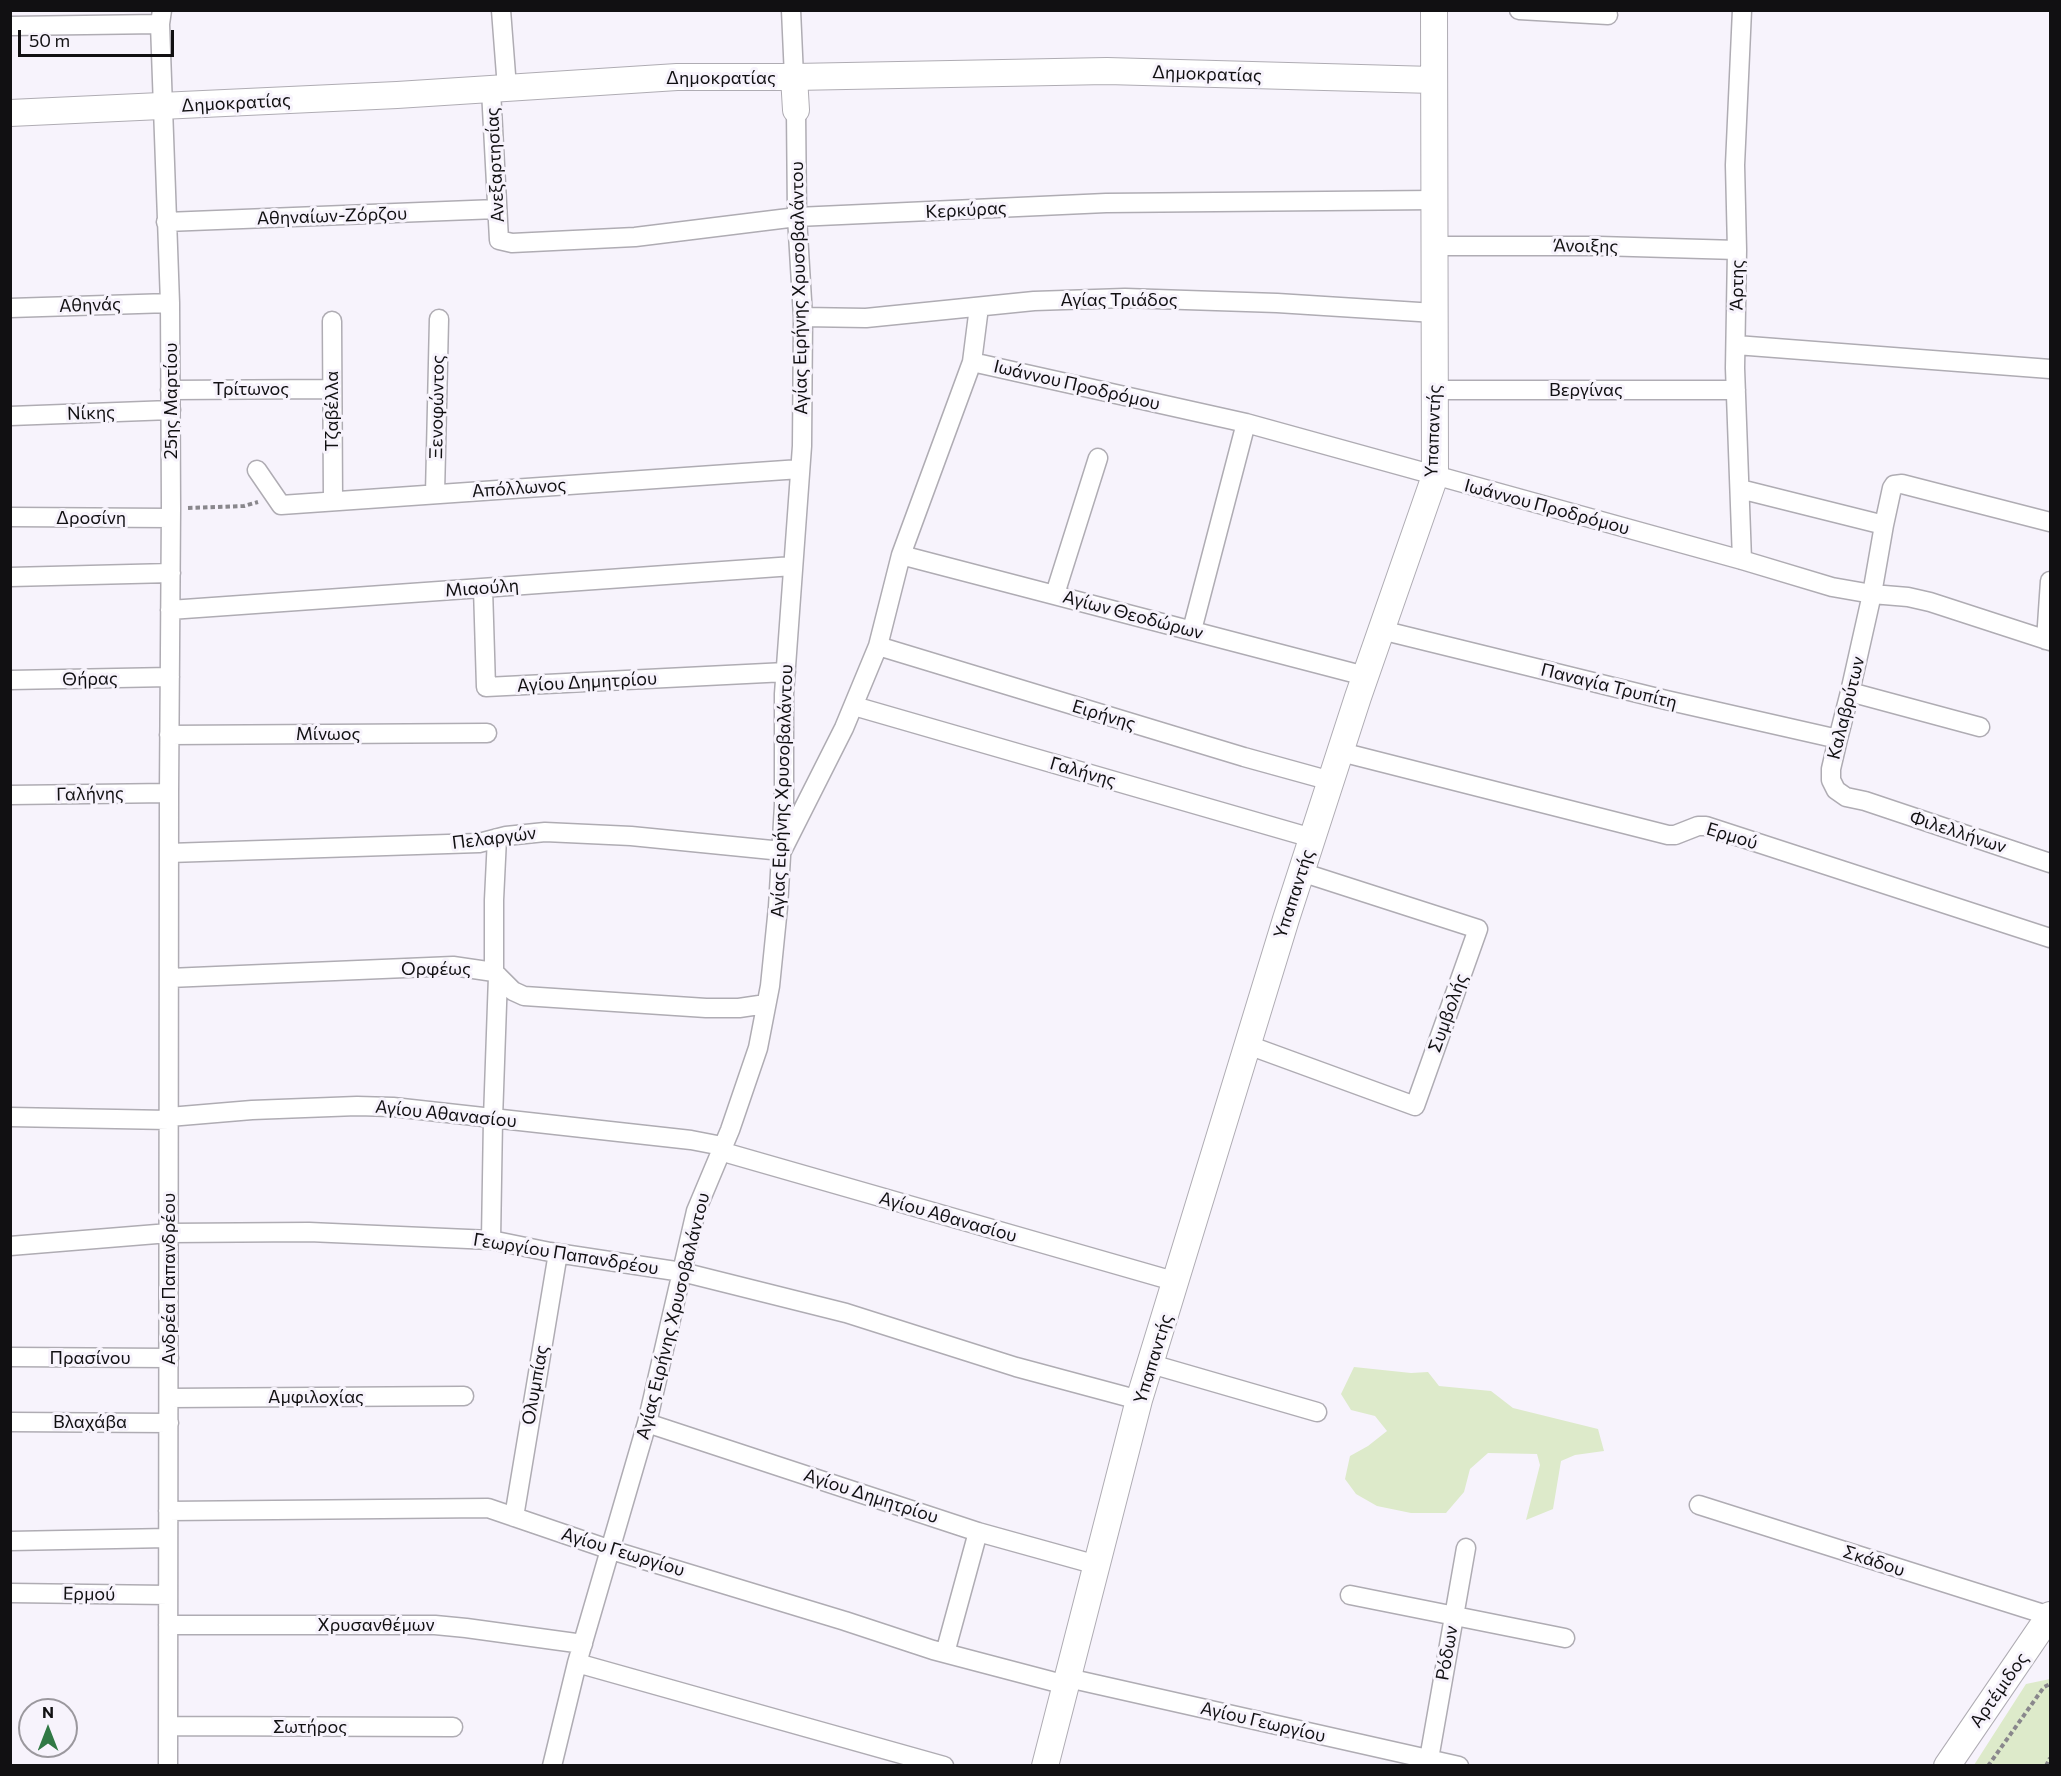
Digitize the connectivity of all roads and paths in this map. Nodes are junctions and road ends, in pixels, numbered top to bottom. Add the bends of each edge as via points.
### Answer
1 (501, 10) edge
2 (791, 10) edge
3 (1434, 10) edge
4 (1519, 10) edge
5 (1742, 10) edge
6 (1608, 15) dead end
7 (161, 17) edge
8 (10, 26) edge
9 (794, 77) junction
10 (1433, 80) junction
11 (499, 89) junction
12 (163, 106) junction
13 (796, 110) joint
14 (10, 113) edge
15 (1435, 200) junction
16 (497, 209) junction
17 (797, 217) junction
18 (166, 222) junction
19 (499, 240) joint
20 (1435, 246) junction
21 (1737, 250) junction
22 (170, 303) junction
23 (979, 307) junction
24 (10, 308) edge
25 (1435, 313) junction
26 (804, 317) junction
27 (439, 319) dead end
28 (332, 321) dead end
29 (1736, 345) junction
30 (972, 362) junction
31 (2050, 369) edge
32 (332, 389) junction
33 (170, 390) junction
34 (1435, 390) junction
35 (1736, 390) junction
36 (171, 410) junction
37 (10, 416) edge
38 (1246, 423) junction
39 (1098, 458) dead end
40 (800, 469) junction
41 (257, 470) dead end
42 (1435, 476) junction
43 (1740, 489) junction
44 (435, 494) junction
45 (276, 497) junction
46 (333, 501) junction
47 (171, 513) junction
48 (10, 518) edge
49 (2050, 522) edge
50 (1884, 525) junction
51 (901, 555) junction
52 (1742, 560) junction
53 (793, 566) junction
54 (171, 573) junction
55 (10, 577) edge
56 (2050, 581) edge
57 (483, 588) junction
58 (1055, 594) junction
59 (1872, 594) junction
60 (170, 610) junction
61 (1192, 630) junction
62 (1381, 630) junction
63 (2048, 641) edge
64 (878, 646) junction
65 (786, 672) junction
66 (1365, 676) junction
67 (170, 677) junction
68 (10, 680) edge
69 (1850, 692) junction
70 (854, 706) junction
71 (1980, 727) dead end
72 (487, 733) dead end
73 (169, 735) junction
74 (1838, 739) junction
75 (1341, 752) junction
76 (1331, 781) junction
77 (169, 793) junction
78 (10, 795) edge
79 (1865, 801) joint
80 (497, 838) junction
81 (1312, 838) junction
82 (782, 851) junction
83 (169, 853) junction
84 (2050, 862) edge
85 (1301, 872) junction
86 (2050, 938) edge
87 (496, 974) junction
88 (169, 978) junction
89 (766, 1004) junction
90 (1248, 1045) junction
91 (10, 1117) edge
92 (169, 1118) junction
93 (493, 1119) junction
94 (721, 1148) junction
95 (169, 1233) junction
96 (491, 1240) junction
97 (10, 1246) edge
98 (558, 1253) junction
99 (682, 1272) junction
100 (1177, 1282) junction
101 (10, 1357) edge
102 (169, 1358) junction
103 (1151, 1364) junction
104 (464, 1396) dead end
105 (169, 1398) junction
106 (1139, 1400) junction
107 (1317, 1412) dead end
108 (10, 1422) edge
109 (169, 1423) junction
110 (647, 1423) junction
111 (1699, 1505) dead end
112 (168, 1511) junction
113 (514, 1517) junction
114 (978, 1532) junction
115 (168, 1538) junction
116 (10, 1541) edge
117 (1466, 1548) dead end
118 (611, 1550) junction
119 (1097, 1565) junction
120 (10, 1593) edge
121 (168, 1594) junction
122 (1350, 1594) dead end
123 (2050, 1616) edge
124 (1454, 1617) junction
125 (168, 1625) junction
126 (1565, 1638) dead end
127 (583, 1644) junction
128 (945, 1653) junction
129 (577, 1663) junction
130 (1067, 1681) junction
131 (2050, 1684) edge
132 (168, 1726) junction
133 (453, 1727) dead end
134 (2050, 1758) edge
135 (1429, 1759) junction
136 (168, 1766) edge
137 (552, 1766) edge
138 (944, 1766) edge
139 (1045, 1766) edge
140 (1459, 1766) edge
141 (1947, 1766) edge
142 (1988, 1766) edge
143 (2046, 1766) edge

1 - 11 street, Ανεξαρτησίας
2 - 9 street
3 - 10 street, Υπαπαντής
4 - 6 street
5 - 21 street, Άρτης via 1735,165
7 - 8 street
7 - 12 street, 25ης Μαρτίου
9 - 10 street, Δημοκρατίας via 1107,71
9 - 11 street, Δημοκρατίας via 677,77
9 - 13 street
10 - 15 street, Υπαπαντής
11 - 12 street, Δημοκρατίας
11 - 16 street, Ανεξαρτησίας
12 - 14 street, Δημοκρατίας
12 - 18 street, 25ης Μαρτίου
13 - 17 street, Αγίας Ειρήνης Χρυσοβαλάντου
15 - 17 street, Κερκύρας via 1106,203
15 - 20 street, Υπαπαντής
16 - 18 street, Αθηναίων-Ζόρζου
16 - 19 street, Ανεξαρτησίας
17 - 19 street, Κερκύρας via 634,237 512,243
17 - 26 street, Αγίας Ειρήνης Χρυσοβαλάντου
18 - 22 street, 25ης Μαρτίου
20 - 21 street, Άνοιξης
20 - 25 street, Υπαπαντής
21 - 29 street, Άρτης
22 - 24 street, Αθηνάς
22 - 33 street, 25ης Μαρτίου
23 - 25 street, Αγίας Τριάδος via 1125,298
23 - 26 street, Αγίας Τριάδος via 866,318
23 - 30 street
25 - 34 street, Υπαπαντής
26 - 40 street, Αγίας Ειρήνης Χρυσοβαλάντου
27 - 44 street, Ξενοφώντος
28 - 32 street, Τζαβέλλα
29 - 31 street
29 - 35 street, Άρτης
30 - 38 street, Ιωάννου Προδρόμου
30 - 51 street
32 - 33 street, Τρίτωνος
32 - 46 street, Τζαβέλλα
33 - 36 street, 25ης Μαρτίου
34 - 35 street, Βεργίνας
34 - 42 street, Υπαπαντής
35 - 43 street, Άρτης
36 - 37 street, Νίκης
36 - 47 street, 25ης Μαρτίου
38 - 42 street, Ιωάννου Προδρόμου
38 - 61 street
39 - 58 street
40 - 44 street, Απόλλωνος
40 - 53 street, Αγίας Ειρήνης Χρυσοβαλάντου
41 - 45 street
42 - 52 street, Ιωάννου Προδρόμου
42 - 62 street, Υπαπαντής
43 - 50 street
43 - 52 street, Άρτης
44 - 46 street, Απόλλωνος
45 - 46 street, Απόλλωνος via 281,505
45 - 47 path via 244,506
47 - 48 street, Δροσίνη
47 - 54 street, 25ης Μαρτίου
49 - 50 street, Καλαβρύτων via 1898,484 1892,488
50 - 59 street, Καλαβρύτων
51 - 58 street, Αγίων Θεοδώρων
51 - 64 street
52 - 59 street, Ιωάννου Προδρόμου via 1832,587
53 - 57 street, Μιαούλη
53 - 65 street, Αγίας Ειρήνης Χρυσοβαλάντου
54 - 55 street
54 - 60 street, 25ης Μαρτίου
56 - 63 street
57 - 60 street, Μιαούλη
57 - 65 street, Αγίου Δημητρίου via 486,687
58 - 61 street, Αγίων Θεοδώρων
59 - 63 street, Ιωάννου Προδρόμου via 1930,602
59 - 69 street, Καλαβρύτων
60 - 67 street, 25ης Μαρτίου
61 - 66 street, Αγίων Θεοδώρων
62 - 66 street, Υπαπαντής
62 - 74 street, Παναγία Τρυπίτη
64 - 70 street
64 - 76 street, Ειρήνης
65 - 82 street, Αγίας Ειρήνης Χρυσοβαλάντου
66 - 75 street, Υπαπαντής
67 - 68 street, Θήρας
67 - 73 street, 25ης Μαρτίου
69 - 71 street
69 - 74 street, Καλαβρύτων
70 - 81 street, Γαλήνης
70 - 82 street
72 - 73 street, Μίνωος
73 - 77 street, 25ης Μαρτίου
74 - 79 street, Καλαβρύτων via 1831,780 1846,797
75 - 76 street, Υπαπαντής
75 - 86 street, Ερμού via 1671,836 1706,826
76 - 81 street, Υπαπαντής
77 - 78 street, Γαλήνης
77 - 83 street, Ανδρέα Παπανδρέου
79 - 84 street, Φιλελλήνων
80 - 82 street, Πελαργών via 545,832
80 - 83 street, Πελαργών via 479,843
80 - 87 street
81 - 85 street, Υπαπαντής
82 - 89 street, Αγίας Ειρήνης Χρυσοβαλάντου
83 - 88 street, Ανδρέα Παπανδρέου
85 - 90 street, Υπαπαντής
85 - 90 street, Συμβολής via 1478,929 1415,1106
87 - 88 street, Ορφέως via 453,966
87 - 89 street via 524,996 706,1008
87 - 93 street
88 - 92 street, Ανδρέα Παπανδρέου
89 - 94 street, Αγίας Ειρήνης Χρυσοβαλάντου via 758,1047
90 - 100 street, Υπαπαντής
91 - 92 street, Αγίου Αθανασίου
92 - 93 street, Αγίου Αθανασίου via 357,1106
92 - 95 street, Ανδρέα Παπανδρέου
93 - 94 street, Αγίου Αθανασίου via 691,1140
93 - 96 street
94 - 99 street, Αγίας Ειρήνης Χρυσοβαλάντου via 696,1211
94 - 100 street, Αγίου Αθανασίου
95 - 96 street, Γεωργίου Παπανδρέου via 309,1232
95 - 97 street, Γεωργίου Παπανδρέου
95 - 102 street, Ανδρέα Παπανδρέου
96 - 98 street, Γεωργίου Παπανδρέου
98 - 99 street, Γεωργίου Παπανδρέου
98 - 113 street, Ολυμπίας
99 - 106 street, Γεωργίου Παπανδρέου via 846,1313 1016,1367
99 - 110 street, Αγίας Ειρήνης Χρυσοβαλάντου
100 - 103 street, Υπαπαντής
101 - 102 street, Πρασίνου
102 - 105 street, Ανδρέα Παπανδρέου
103 - 106 street, Υπαπαντής
103 - 107 street
104 - 105 street, Αμφιλοχίας
105 - 109 street, Ανδρέα Παπανδρέου
106 - 119 street, Υπαπαντής
108 - 109 street, Βλαχάβα
109 - 112 street, Ανδρέα Παπανδρέου
110 - 114 street, Αγίου Δημητρίου
110 - 118 street, Αγίας Ειρήνης Χρυσοβαλάντου
111 - 123 street, Σκάδου
112 - 113 street, Αγίου Γεωργίου via 488,1508
112 - 115 street, Ανδρέα Παπανδρέου
113 - 118 street, Αγίου Γεωργίου
114 - 119 street, Αγίου Δημητρίου
114 - 128 street
115 - 116 street
115 - 121 street, Ανδρέα Παπανδρέου
117 - 124 street, Ρόδων
118 - 127 street, Αγίας Ειρήνης Χρυσοβαλάντου
118 - 128 street, Αγίου Γεωργίου
119 - 130 street, Υπαπαντής
120 - 121 street, Ερμού
121 - 125 street, Ανδρέα Παπανδρέου
122 - 124 street
123 - 141 street, Αρτέμιδος
124 - 126 street
124 - 135 street, Ρόδων
125 - 127 street, Χρυσανθέμων via 435,1625
125 - 132 street, Ανδρέα Παπανδρέου
127 - 129 street, Αγίας Ειρήνης Χρυσοβαλάντου
128 - 130 street, Αγίου Γεωργίου
129 - 137 street, Αγίας Ειρήνης Χρυσοβαλάντου
129 - 138 street
130 - 135 street, Αγίου Γεωργίου
130 - 139 street, Υπαπαντής
131 - 142 path
132 - 133 street, Σωτήρος
132 - 136 street, Ανδρέα Παπανδρέου
134 - 143 path
135 - 140 street, Αγίου Γεωργίου

